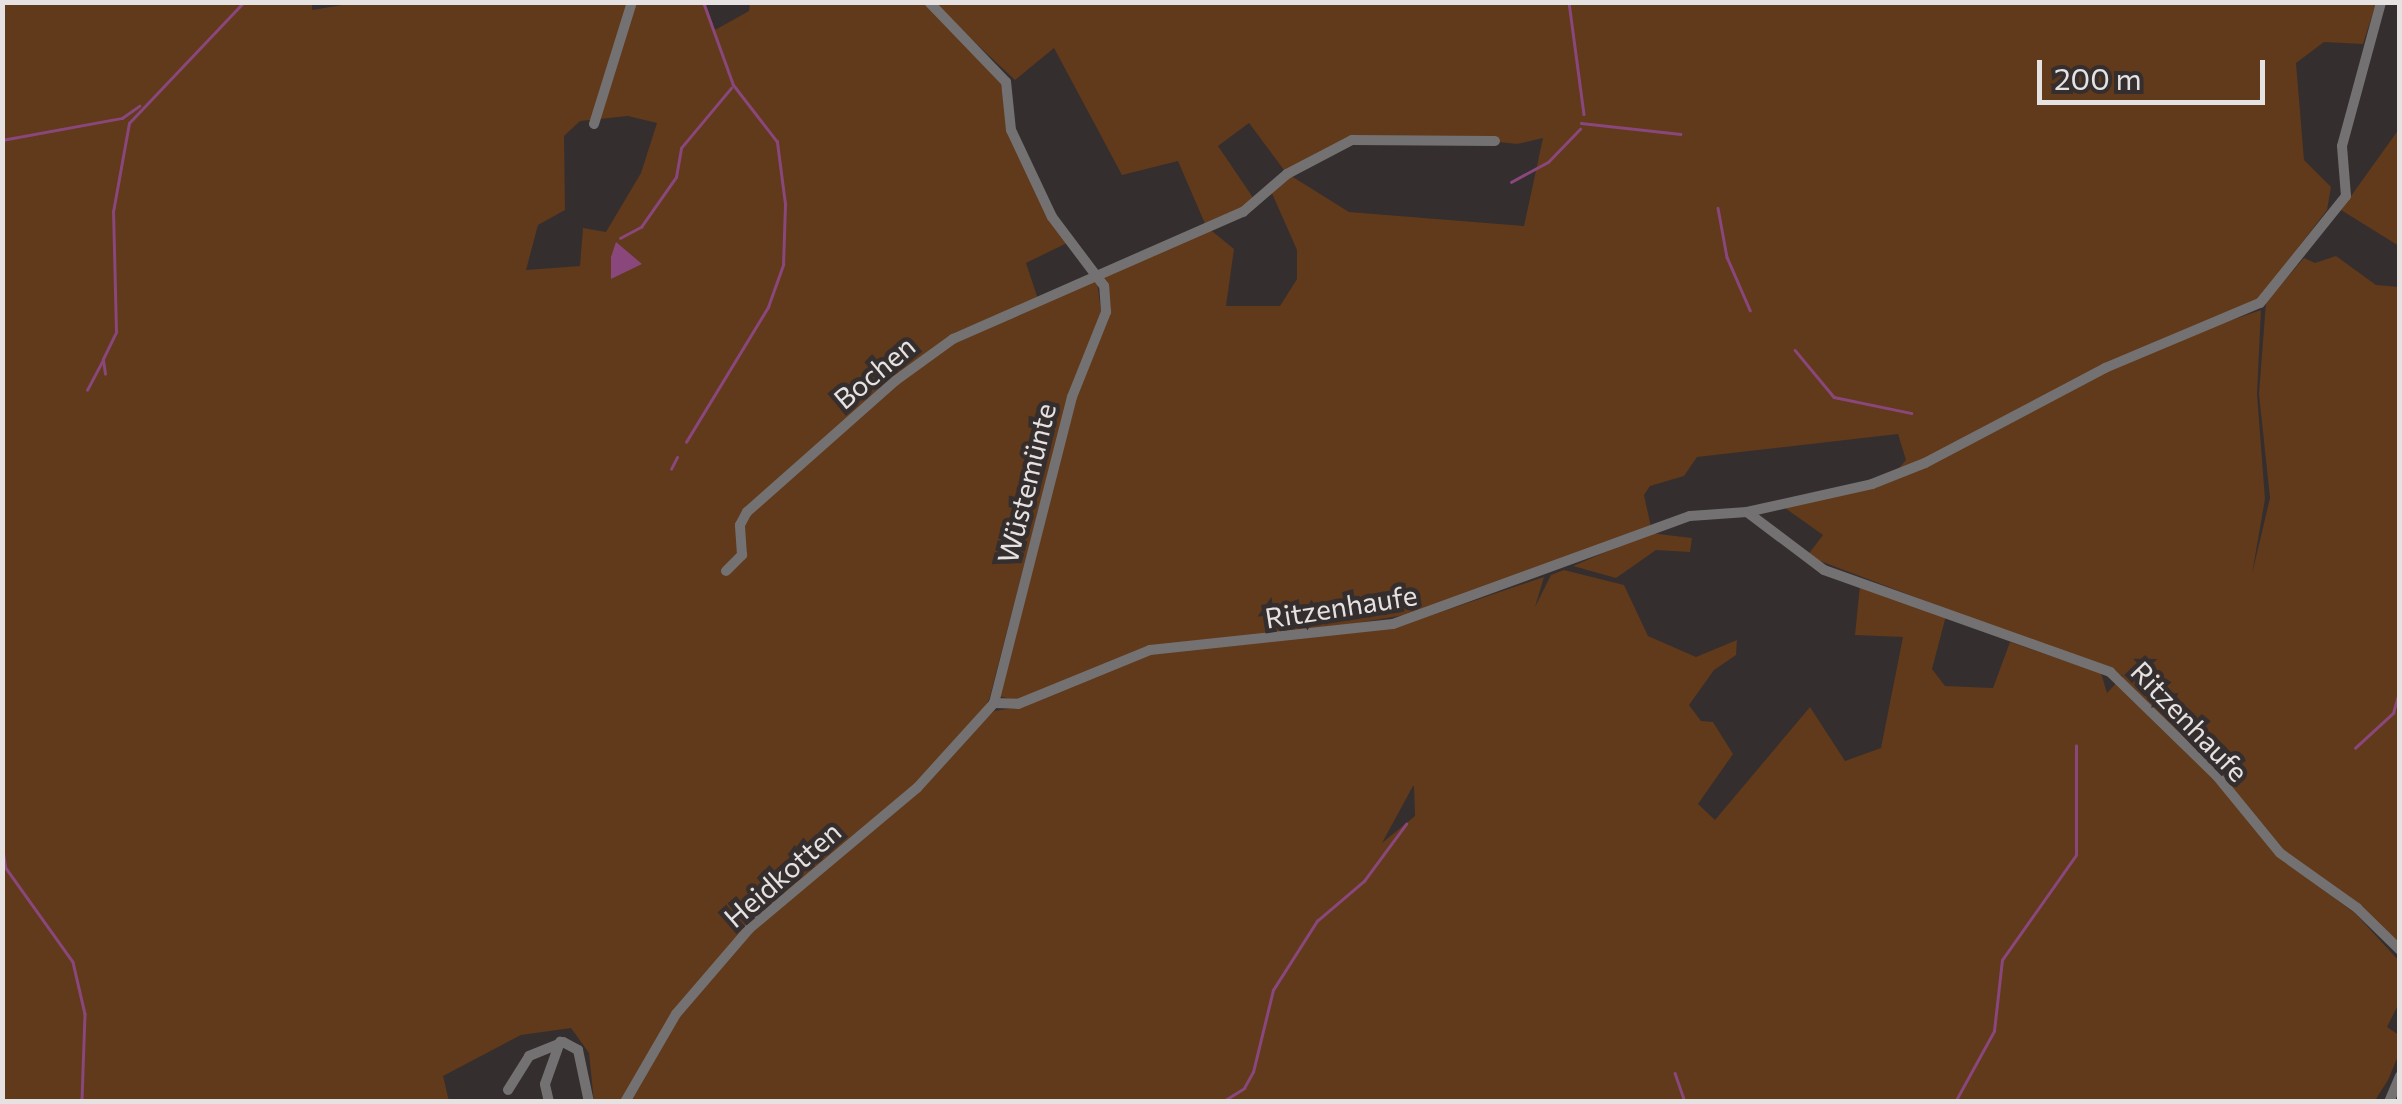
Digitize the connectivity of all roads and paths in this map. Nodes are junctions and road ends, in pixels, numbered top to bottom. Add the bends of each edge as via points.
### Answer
1 (632, 2) edge
2 (929, 2) edge
3 (2381, 2) edge
4 (594, 124) dead end
5 (1495, 141) dead end
6 (1099, 278) junction
7 (1747, 512) junction
8 (726, 571) dead end
9 (994, 703) junction
10 (2400, 950) edge
11 (560, 1042) junction
12 (2400, 1076) edge
13 (508, 1090) dead end
14 (550, 1102) edge
15 (589, 1102) edge
16 (625, 1102) edge
17 (2389, 1102) edge

1 - 4 street
2 - 6 street via 1006,82 1010,130 1052,217
3 - 7 street, Ritzenhaufe via 2342,146 2346,196 2260,303 2106,368 1925,463 1818,498
5 - 6 street via 1352,140 1287,174 1243,212
6 - 8 street, Bochen via 978,328 918,362 747,512 737,562
6 - 9 street, Wüstemünte via 1106,312 1068,411
7 - 9 street, Ritzenhaufe via 1690,516 1651,528 1433,614 1280,640 1150,650 1018,704
7 - 10 street, Ritzenhaufe via 1824,570 2110,672 2217,776 2280,853 2357,908
9 - 16 street, Heidkotten via 917,788 750,928 676,1014
11 - 13 street via 529,1056
11 - 14 street via 546,1084
11 - 15 street via 578,1050
12 - 17 street

